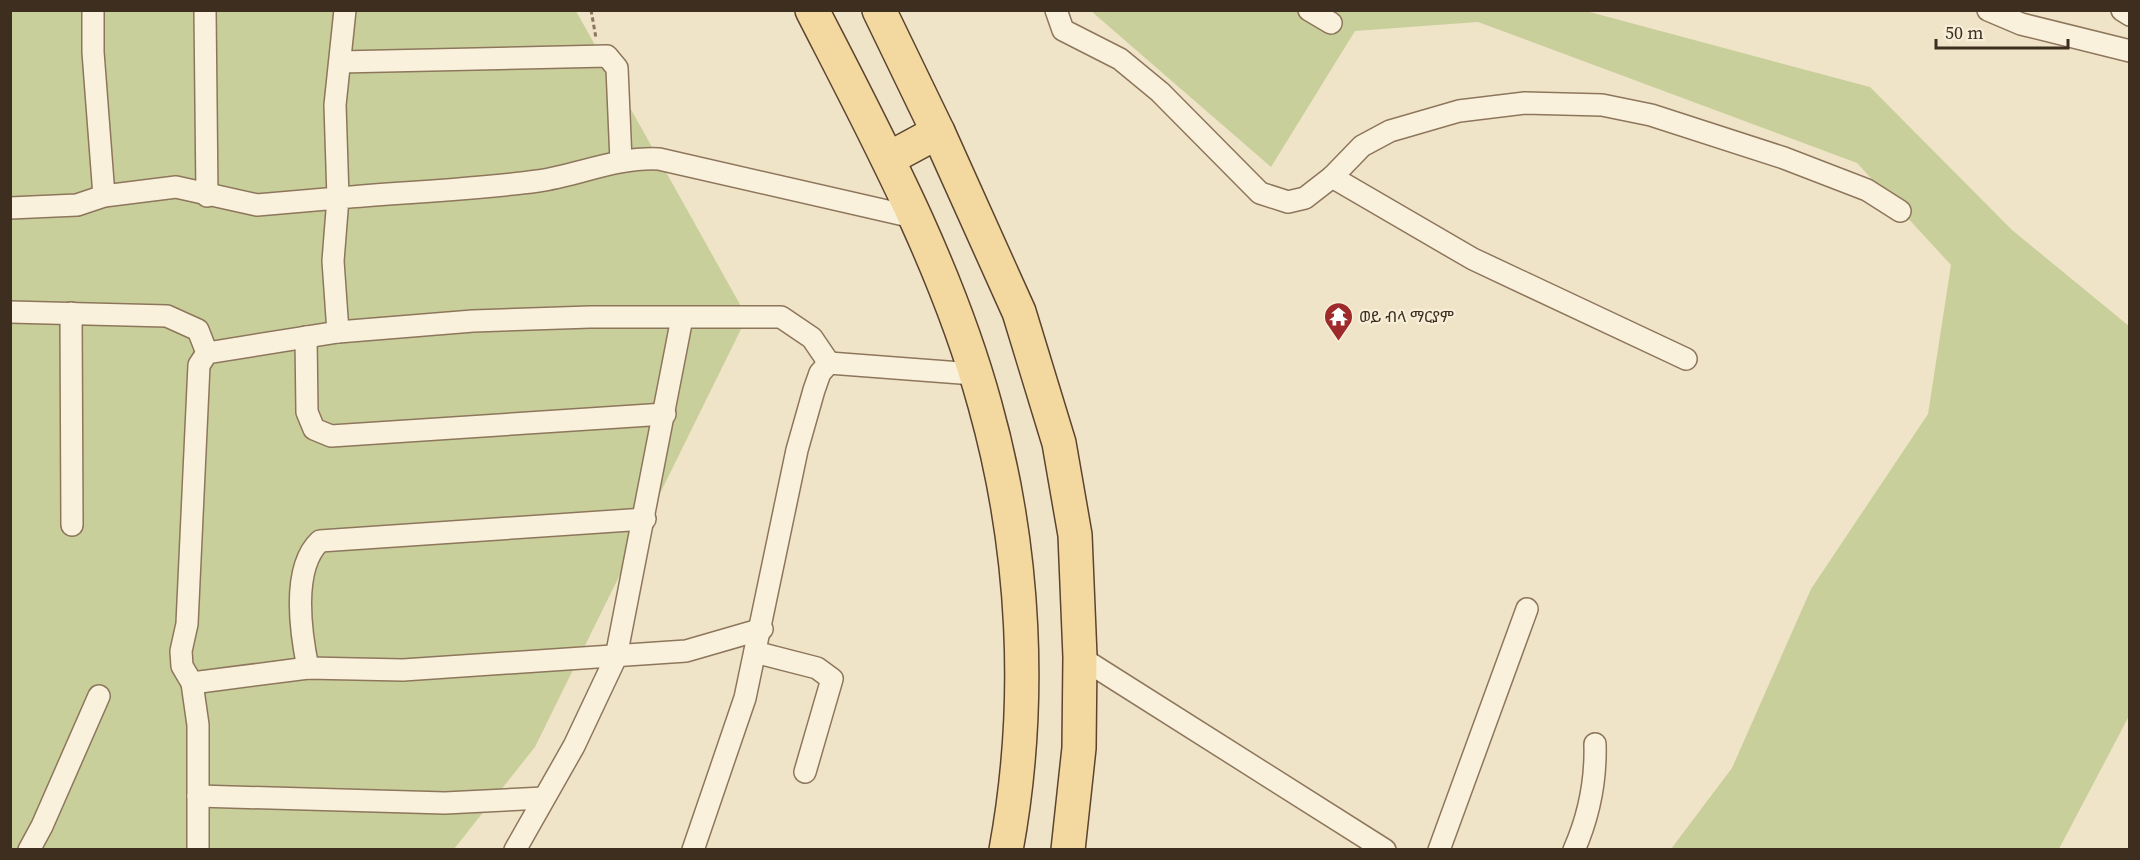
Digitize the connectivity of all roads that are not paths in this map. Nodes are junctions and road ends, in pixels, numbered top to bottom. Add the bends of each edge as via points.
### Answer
1 (93, 10) edge
2 (205, 10) edge
3 (345, 10) edge
4 (812, 10) edge
5 (879, 10) edge
6 (1056, 10) edge
7 (1309, 10) edge
8 (1988, 10) edge
9 (2122, 10) edge
10 (2130, 15) edge
11 (1331, 23) dead end
12 (2130, 51) edge
13 (340, 62) junction
14 (938, 132) junction
15 (888, 159) junction
16 (621, 161) junction
17 (1332, 177) junction
18 (104, 196) junction
19 (207, 196) junction
20 (338, 198) junction
21 (10, 208) edge
22 (1900, 211) dead end
23 (913, 217) junction
24 (10, 312) edge
25 (71, 313) junction
26 (682, 318) junction
27 (338, 332) junction
28 (306, 337) junction
29 (207, 353) junction
30 (1686, 359) dead end
31 (828, 363) junction
32 (974, 374) junction
33 (664, 414) junction
34 (645, 519) junction
35 (72, 525) dead end
36 (1527, 609) dead end
37 (762, 629) junction
38 (755, 652) junction
39 (616, 657) junction
40 (1080, 657) junction
41 (308, 668) junction
42 (192, 683) junction
43 (99, 696) dead end
44 (1595, 744) dead end
45 (805, 772) dead end
46 (198, 796) junction
47 (544, 798) junction
48 (699, 848) edge
49 (29, 849) edge
50 (198, 849) edge
51 (514, 849) edge
52 (1006, 849) edge
53 (1068, 849) edge
54 (1385, 849) edge
55 (1438, 849) edge
56 (1574, 849) edge

1 - 18 street
2 - 19 street
3 - 13 street
4 - 15 main road
5 - 14 main road
6 - 17 street via 1063,30 1120,59 1260,193 1288,202 1305,198
7 - 11 street
8 - 12 street via 2021,24
9 - 10 street
13 - 16 street via 607,56 616,68
13 - 20 street via 335,105
14 - 15 main road
14 - 40 main road via 1019,312 1059,443 1075,535
15 - 23 main road
16 - 20 street via 540,181
16 - 23 street via 659,159
17 - 22 street via 1362,146 1390,131 1459,111 1525,103 1602,105 1651,115 1784,158 1867,190
17 - 30 street via 1473,259
18 - 19 street via 176,187
18 - 21 street via 77,205
19 - 20 street via 257,205
20 - 27 street via 333,261
23 - 32 main road
24 - 25 street
25 - 29 street via 167,316 198,330
25 - 35 street
26 - 27 street via 485,321
26 - 31 street via 781,317 812,338
26 - 33 street
27 - 28 street
28 - 29 street
28 - 33 street via 307,412 314,429 331,436
29 - 42 street via 199,365 187,624 181,651 182,666
31 - 32 street
31 - 37 street via 820,373 797,450
32 - 52 main road via 985,404 1008,509 1021,633 1021,724
33 - 34 street
34 - 39 street
34 - 41 street via 320,541 312,549 302,579 301,633
36 - 55 street
37 - 38 street
37 - 39 street via 686,651
38 - 45 street via 817,668 832,679
38 - 48 street via 745,698
39 - 41 street via 403,670
39 - 47 street via 574,746
40 - 53 main road via 1079,748
40 - 54 street
41 - 42 street
42 - 46 street via 198,725
43 - 49 street
44 - 56 street via 1596,774
46 - 47 street via 445,803
46 - 50 street
47 - 51 street

